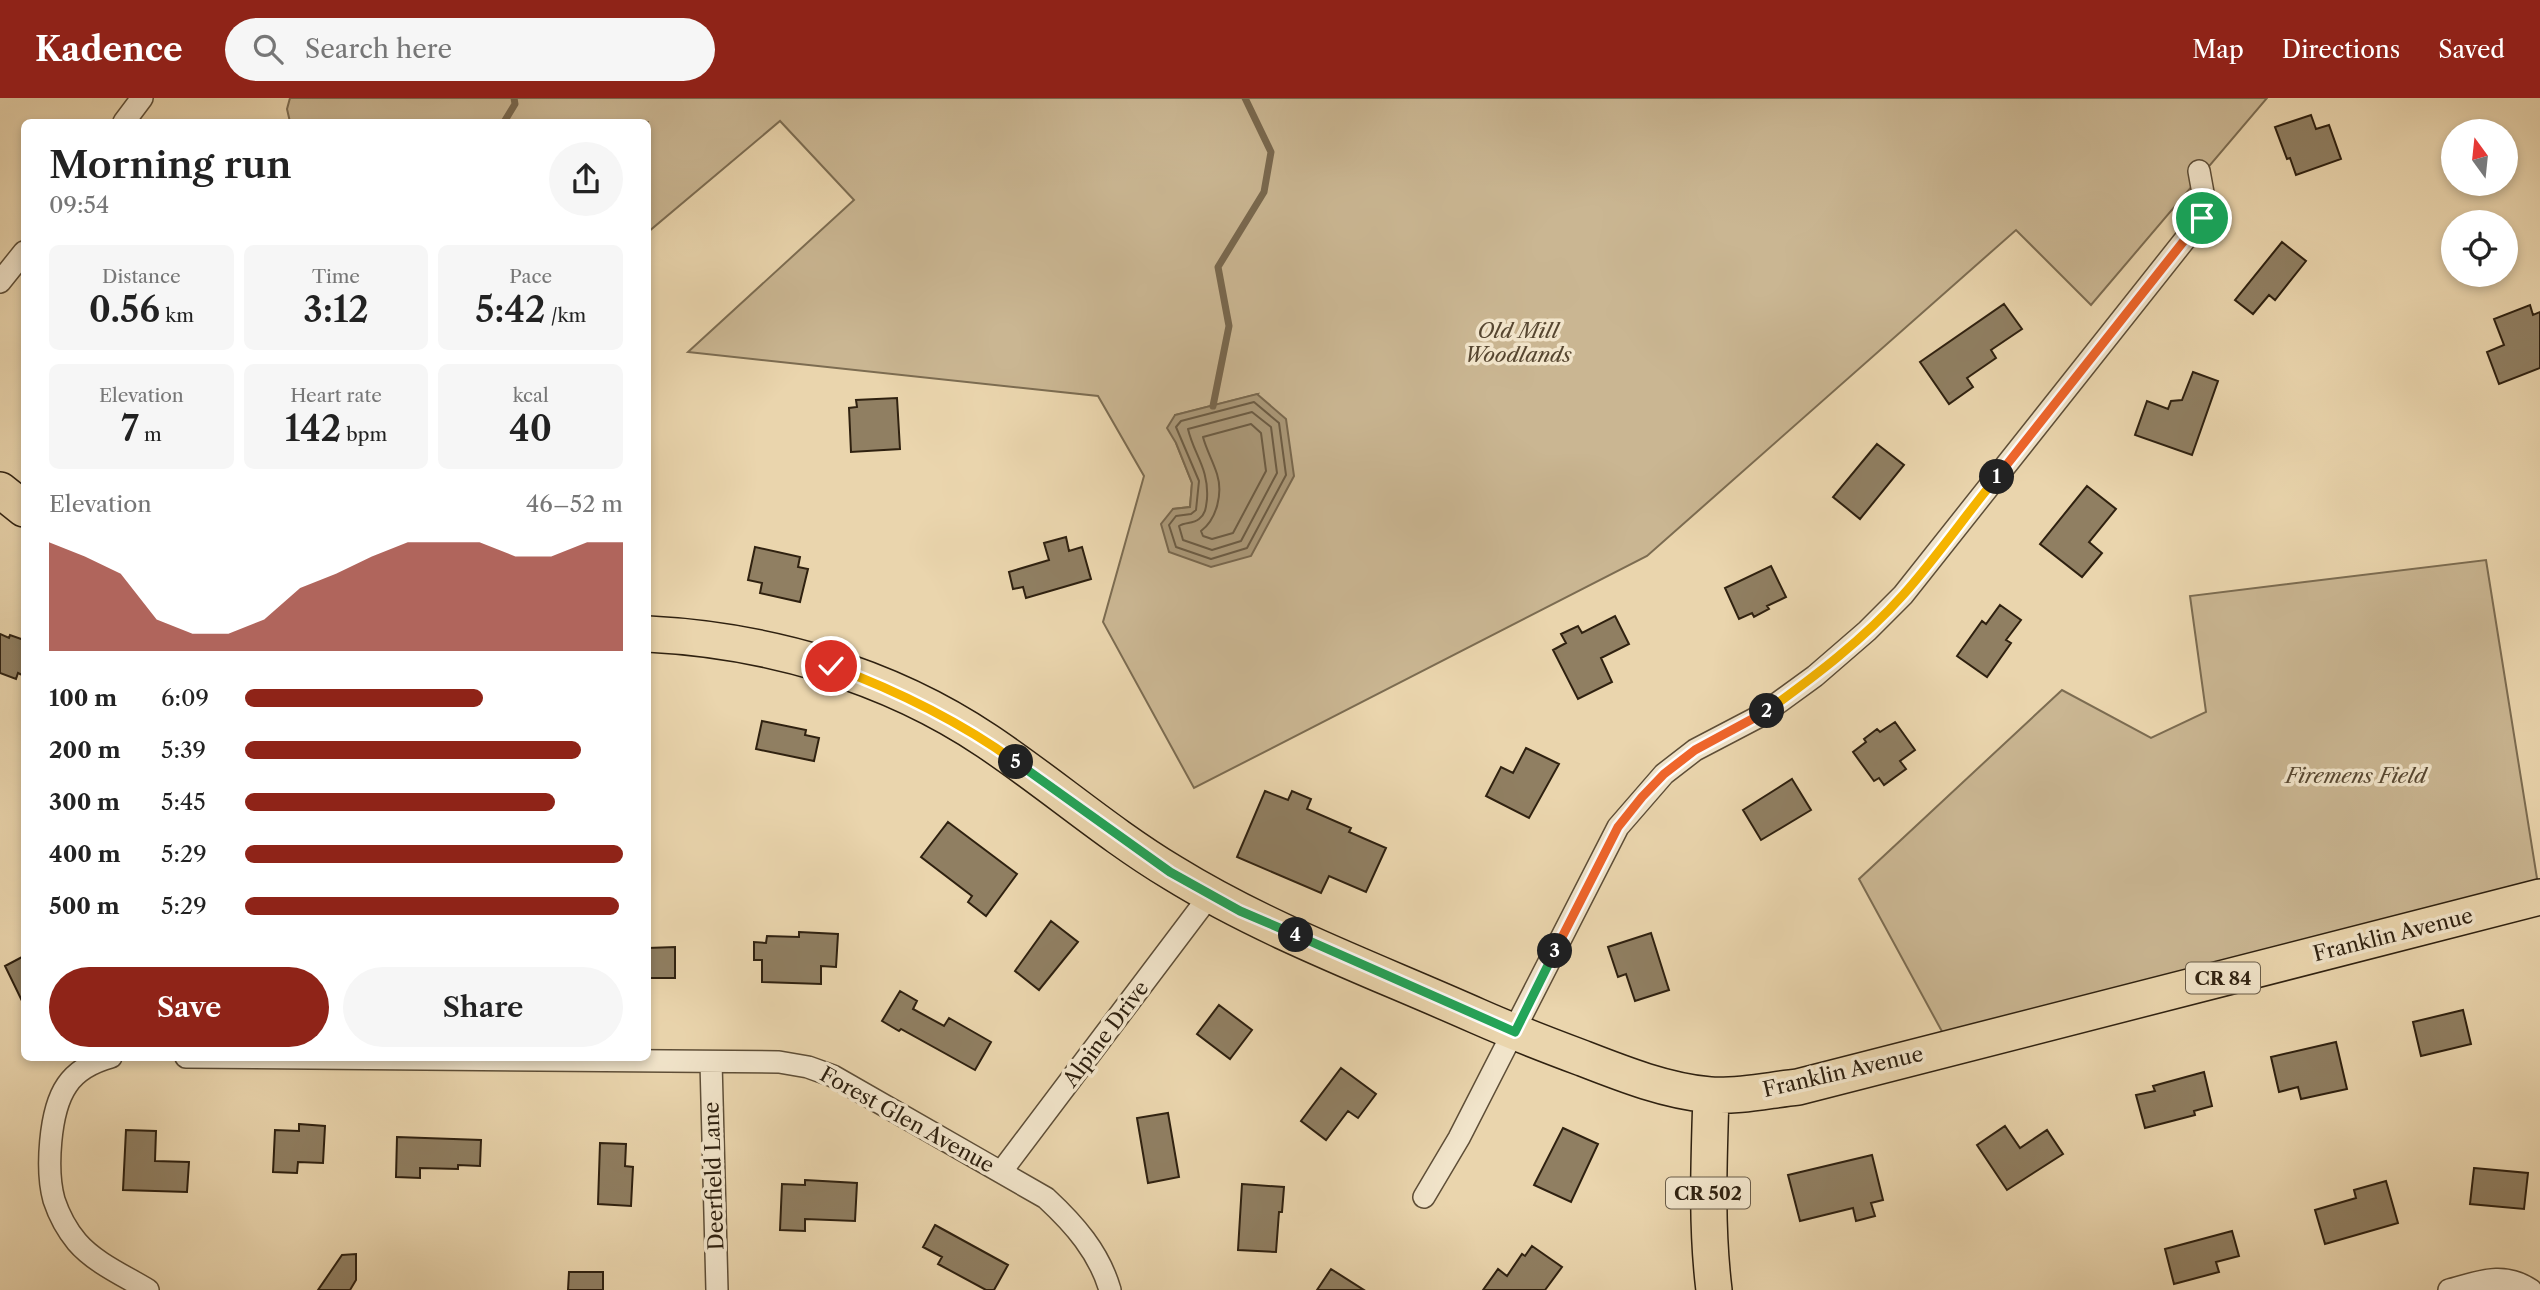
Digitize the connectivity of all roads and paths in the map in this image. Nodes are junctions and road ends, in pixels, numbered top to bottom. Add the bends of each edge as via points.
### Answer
1 (142, 98) edge
2 (126, 119) edge
3 (2199, 172) dead end
4 (21, 256) edge
5 (0, 282) edge
6 (0, 489) edge
7 (21, 506) edge
8 (651, 634) edge
9 (1210, 895) junction
10 (2540, 897) edge
11 (1515, 1032) junction
12 (97, 1061) edge
13 (605, 1061) edge
14 (710, 1062) junction
15 (1711, 1095) junction
16 (1001, 1172) junction
17 (1424, 1197) dead end
18 (148, 1290) edge
19 (717, 1290) edge
20 (1110, 1290) edge
21 (1714, 1290) edge
22 (2449, 1290) edge
23 (2531, 1290) edge

1 - 2 street
3 - 11 street via 2202,218 1903,595 1815,676 1760,716 1695,750 1664,774 1618,827
4 - 5 street
6 - 7 main road
8 - 9 main road, Franklin Avenue via 776,650 885,686 986,740
9 - 11 main road, Franklin Avenue
9 - 16 street, Alpine Drive
10 - 15 main road, Franklin Avenue / CR 84 via 1798,1087
11 - 15 main road, Franklin Avenue via 1632,1077
11 - 17 street
12 - 18 street via 77,1073 58,1105 52,1138 54,1200 78,1243
13 - 14 street, Forest Glen Avenue
14 - 16 street, Forest Glen Avenue via 779,1062 833,1076
14 - 19 street, Deerfield Lane
15 - 21 main road, CR 502 via 1707,1189
16 - 20 street, Forest Glen Avenue via 1046,1198 1074,1224
22 - 23 street via 2505,1279

